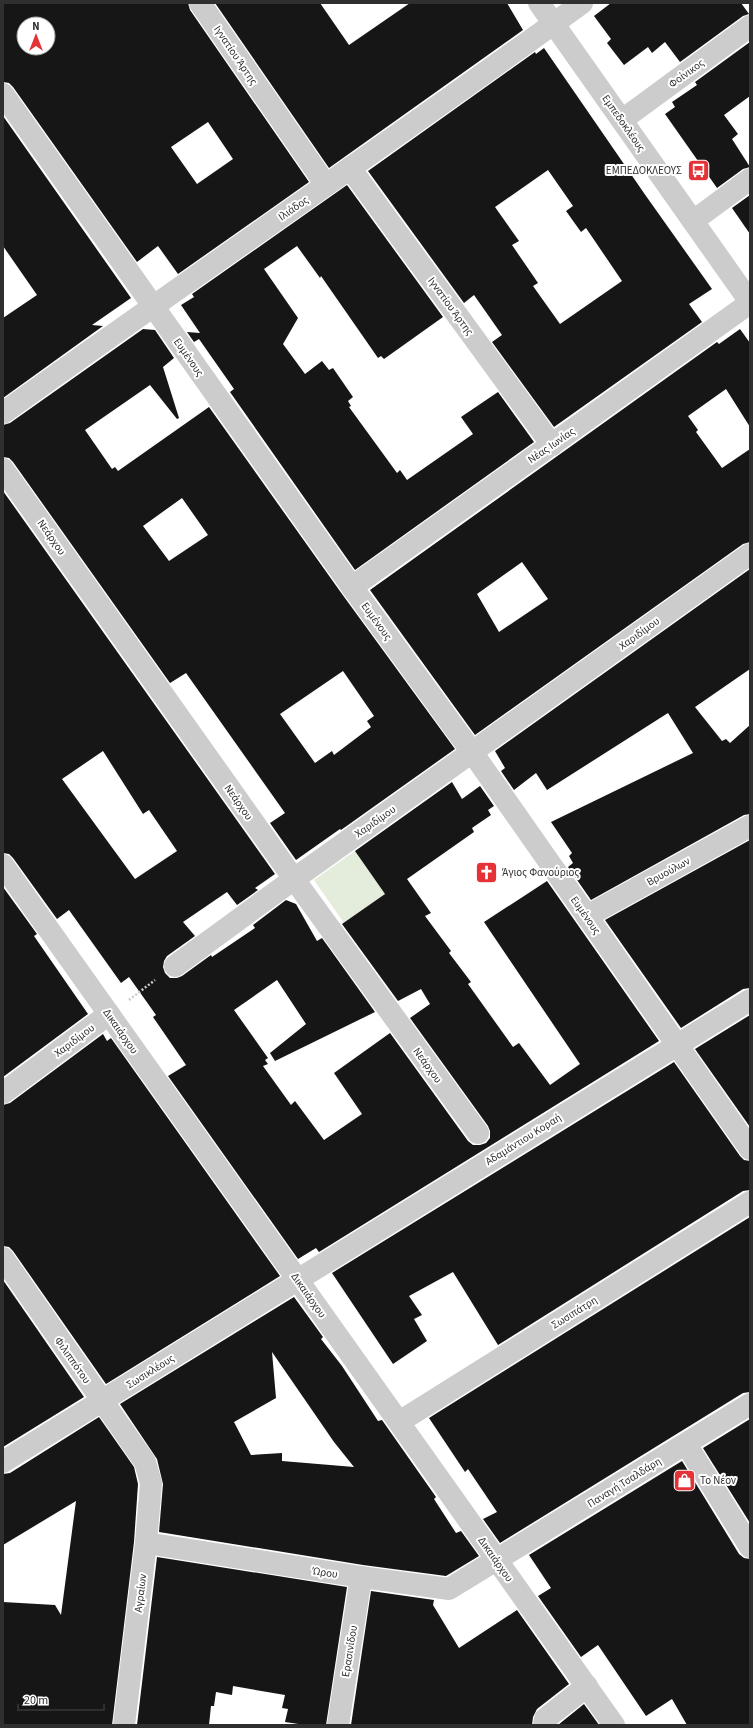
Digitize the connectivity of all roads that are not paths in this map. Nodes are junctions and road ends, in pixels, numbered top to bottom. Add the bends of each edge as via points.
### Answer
1 (200, 3) edge
2 (539, 3) edge
3 (582, 3) edge
4 (554, 24) junction
5 (750, 26) edge
6 (3, 94) edge
7 (622, 120) junction
8 (350, 168) junction
9 (750, 179) edge
10 (326, 185) junction
11 (693, 221) junction
12 (750, 302) edge
13 (152, 305) junction
14 (3, 413) edge
15 (552, 445) junction
16 (3, 469) edge
17 (750, 554) edge
18 (352, 587) junction
19 (472, 752) junction
20 (750, 826) edge
21 (3, 865) edge
22 (294, 879) junction
23 (587, 916) junction
24 (175, 966) road end
25 (750, 1000) edge
26 (109, 1014) junction
27 (677, 1045) junction
28 (3, 1093) edge
29 (478, 1133) dead end
30 (750, 1150) edge
31 (750, 1202) edge
32 (3, 1258) edge
33 (297, 1279) junction
34 (102, 1402) junction
35 (750, 1404) edge
36 (399, 1422) junction
37 (686, 1444) junction
38 (3, 1462) edge
39 (145, 1462) joint
40 (146, 1543) junction
41 (750, 1547) edge
42 (498, 1561) junction
43 (361, 1577) junction
44 (587, 1686) junction
45 (124, 1725) edge
46 (338, 1725) edge
47 (544, 1725) edge
48 (614, 1725) edge

1 - 10 street, Ιγνατίου Άρτης
2 - 4 street, Εμπεδοκλέους
3 - 4 street, Ιλιάδος
4 - 7 street, Εμπεδοκλέους
4 - 8 street, Ιλιάδος
5 - 7 street, Φοίνικος
6 - 13 street, Ευμένους
7 - 11 street, Εμπεδοκλέους
8 - 10 street, Ιλιάδος
8 - 15 street, Ιγνατίου Άρτης
9 - 11 street
10 - 13 street, Ιλιάδος
11 - 12 street, Εμπεδοκλέους
12 - 15 street, Νέας Ιωνίας
13 - 14 street, Ιλιάδος
13 - 18 street, Ευμένους
15 - 18 street, Νέας Ιωνίας
16 - 22 street, Νεάρχου
17 - 19 street, Χαριδίμου
18 - 19 street, Ευμένους
19 - 22 street, Χαριδίμου
19 - 23 street, Ευμένους
20 - 23 street, Βρυούλων
21 - 26 street, Δικαιάρχου
22 - 24 street, Χαριδίμου
22 - 29 street, Νεάρχου
23 - 27 street, Ευμένους
25 - 27 street, Αδαμάντιου Κοραή
26 - 28 street, Χαριδίμου
26 - 33 street, Δικαιάρχου
27 - 30 street, Ευμένους
27 - 33 street, Αδαμάντιου Κοραή
31 - 36 street, Σωσιπάτρη
32 - 34 street, Φιλιππότου
33 - 34 street, Σωσικλέους
33 - 36 street, Δικαιάρχου
34 - 38 street, Σωσικλέους
34 - 39 street, Φιλιππότου
35 - 37 street, Παναγή Τσαλδάρη
36 - 42 street, Δικαιάρχου
37 - 41 street
37 - 42 street, Παναγή Τσαλδάρη
39 - 40 street, Αγραίων via 151,1483
40 - 43 street, Ώρου
40 - 45 street, Αγραίων
42 - 43 street, Ώρου via 449,1589
42 - 44 street, Δικαιάρχου
43 - 46 street, Ερασινίδου
44 - 47 street via 545,1719
44 - 48 street, Δικαιάρχου

